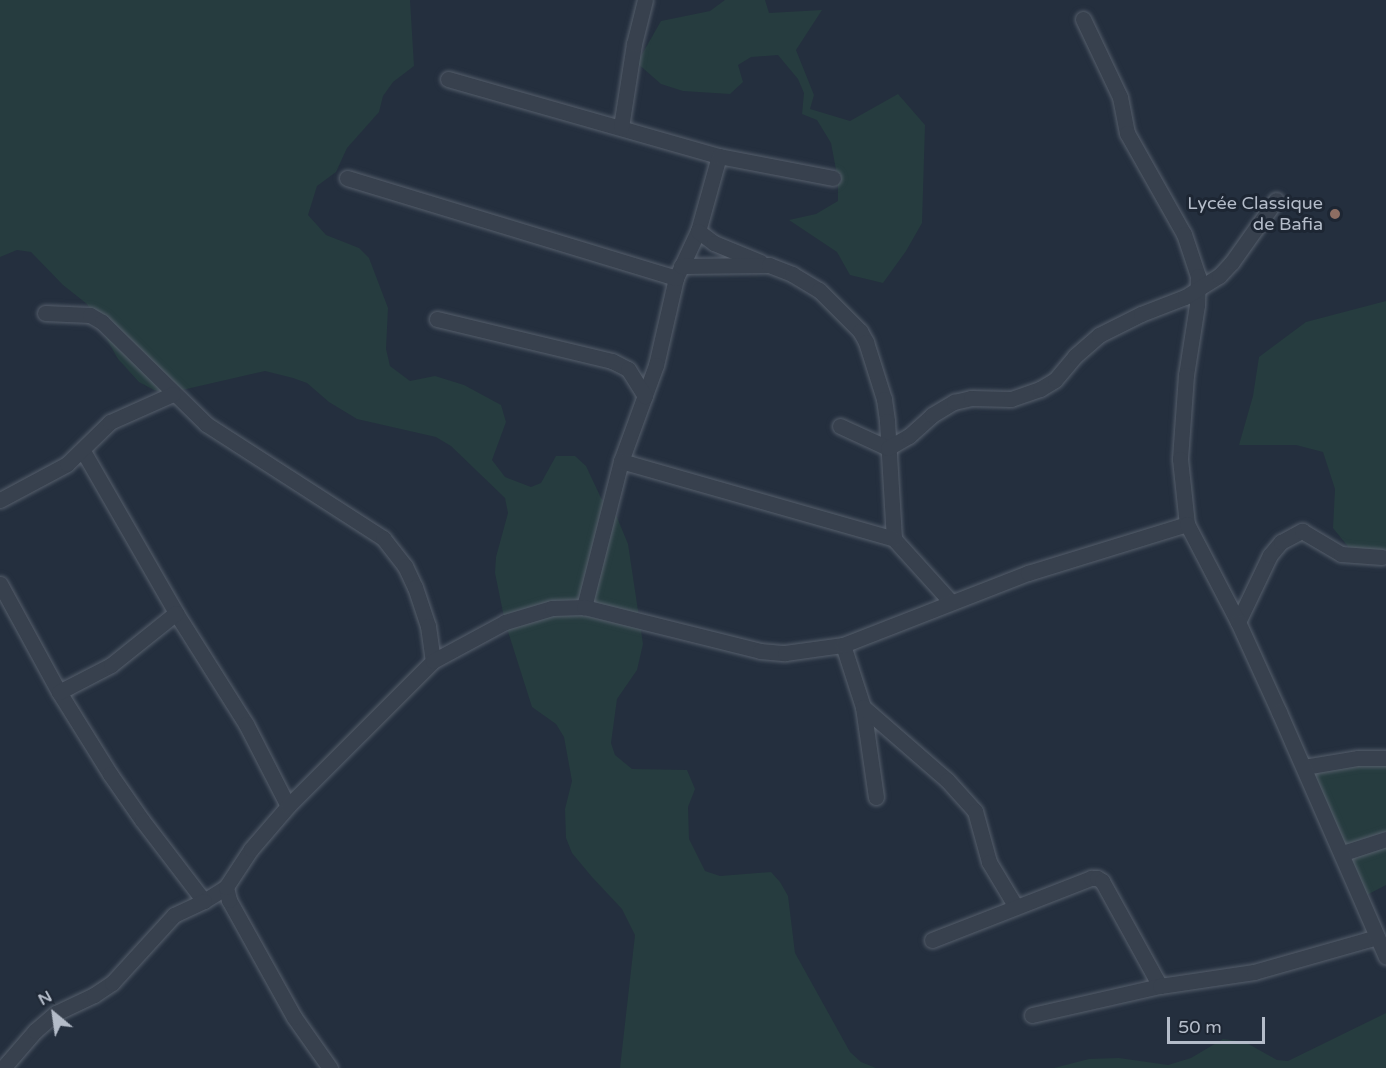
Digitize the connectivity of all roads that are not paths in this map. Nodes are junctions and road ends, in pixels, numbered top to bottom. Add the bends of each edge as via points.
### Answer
1 (645, 0) edge
2 (1083, 19) dead end
3 (448, 78) dead end
4 (621, 127) junction
5 (719, 156) junction
6 (347, 178) dead end
7 (833, 178) dead end
8 (1276, 200) dead end
9 (698, 231) junction
10 (769, 265) junction
11 (679, 272) junction
12 (1198, 291) junction
13 (45, 313) dead end
14 (437, 319) dead end
15 (173, 394) junction
16 (645, 396) junction
17 (840, 426) dead end
18 (888, 448) junction
19 (83, 451) junction
20 (621, 461) junction
21 (0, 500) edge
22 (1187, 524) junction
23 (894, 539) junction
24 (1382, 557) dead end
25 (0, 584) edge
26 (951, 602) junction
27 (584, 607) junction
28 (176, 614) junction
29 (1238, 622) junction
30 (843, 645) junction
31 (433, 661) junction
32 (59, 692) junction
33 (863, 707) junction
34 (1386, 758) edge
35 (1304, 767) junction
36 (876, 797) dead end
37 (288, 806) junction
38 (1386, 839) edge
39 (1343, 853) junction
40 (226, 887) junction
41 (204, 901) junction
42 (1016, 907) junction
43 (1377, 937) junction
44 (932, 940) dead end
45 (1386, 957) edge
46 (1160, 986) junction
47 (1032, 1015) dead end
48 (3, 1068) edge
49 (330, 1068) edge

1 - 4 street
2 - 12 street via 1120,97 1127,133 1184,234 1198,276
3 - 4 street
4 - 5 street
5 - 7 street
5 - 9 street
6 - 11 street
8 - 12 street via 1232,262
9 - 10 street via 714,243
9 - 11 street
10 - 11 street
10 - 18 street via 819,290 860,331 884,399
11 - 16 street
12 - 18 street via 1099,335 1055,380 1040,389 1011,399 971,398 954,402
12 - 22 street via 1188,356 1180,459
13 - 15 street via 90,315 102,322
14 - 16 street via 612,361 628,369
15 - 19 street via 110,422
15 - 31 street via 206,424 383,538 405,566 415,587 428,626
16 - 20 street
17 - 18 street
18 - 23 street
19 - 21 street via 67,465
19 - 28 street
20 - 23 street
20 - 27 street
22 - 26 street via 1028,573
22 - 29 street
23 - 26 street
24 - 29 street via 1341,554 1302,531 1281,542 1270,555
25 - 32 street
26 - 30 street
27 - 30 street via 760,651 785,653
27 - 31 street via 552,608 505,622
28 - 32 street via 111,665
28 - 37 street via 246,724
29 - 35 street
30 - 33 street
31 - 37 street
32 - 41 street via 110,774
33 - 36 street
33 - 42 street via 948,780 975,811 989,862
34 - 35 street via 1358,758
35 - 39 street
37 - 40 street via 251,849
38 - 39 street
39 - 43 street
40 - 41 street
40 - 49 street via 294,1017
41 - 48 street via 174,915 111,984 56,1013
42 - 44 street
42 - 46 street via 1097,878
43 - 45 street
43 - 46 street via 1254,972
46 - 47 street

